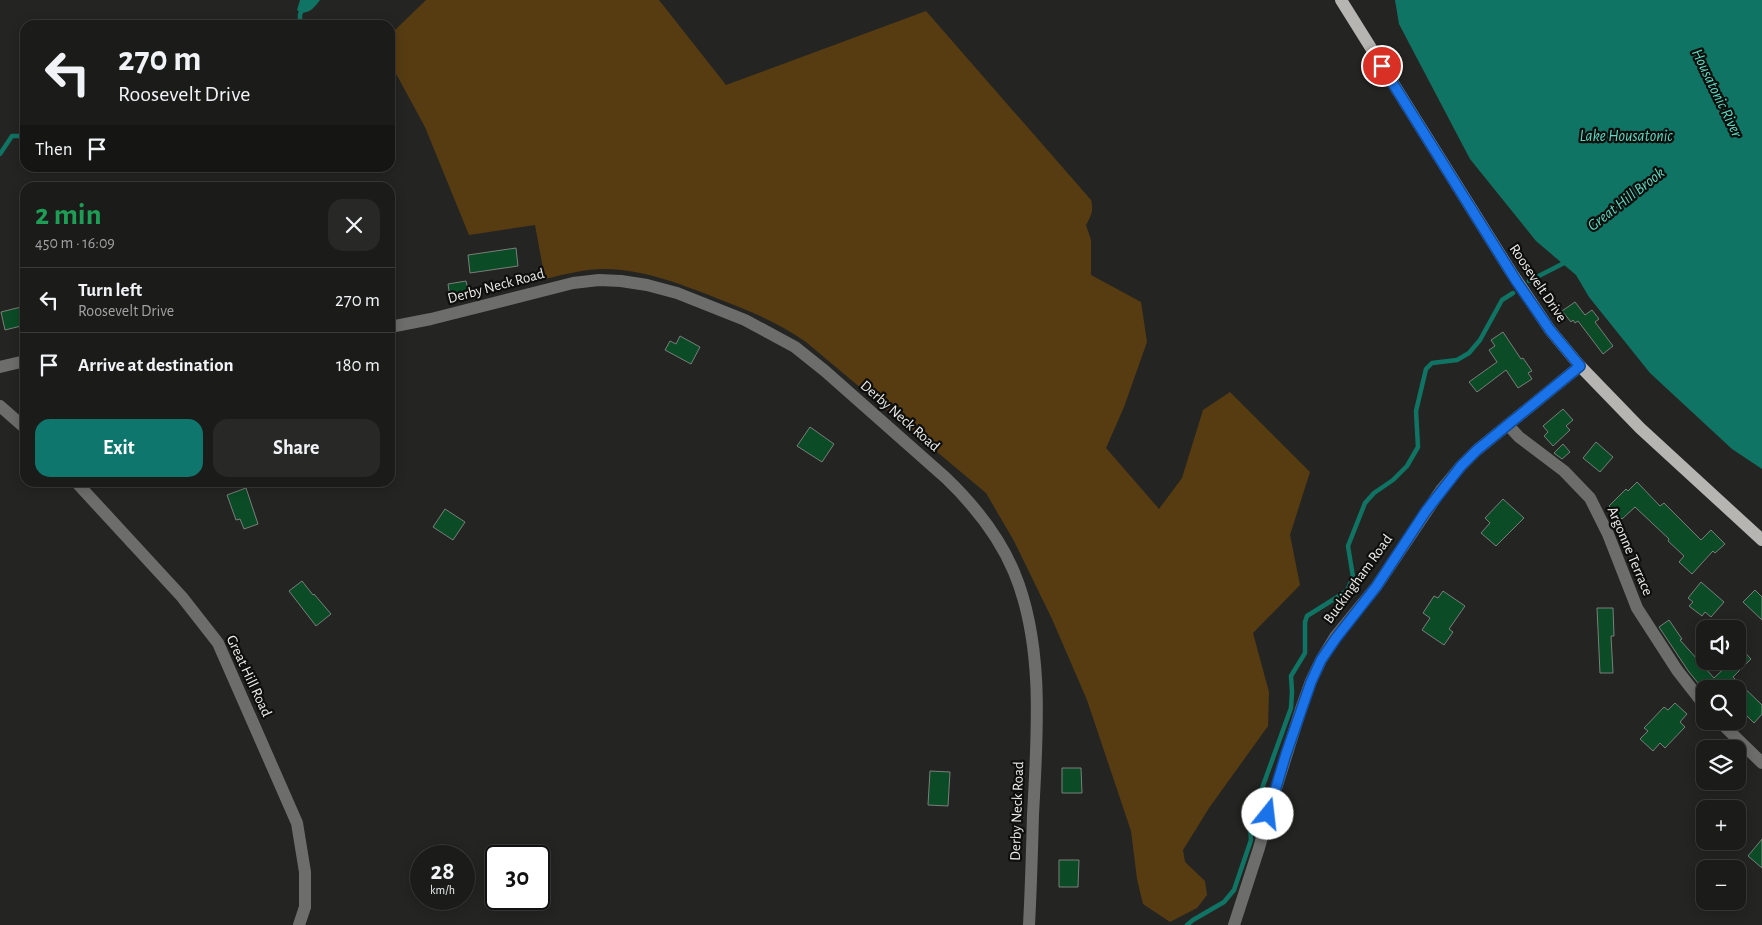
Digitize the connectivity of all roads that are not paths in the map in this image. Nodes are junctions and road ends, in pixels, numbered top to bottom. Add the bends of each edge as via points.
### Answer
1 (1341, 0) edge
2 (395, 326) edge
3 (20, 362) edge
4 (1580, 366) junction
5 (0, 367) edge
6 (0, 406) edge
7 (20, 424) edge
8 (1508, 425) junction
9 (81, 487) edge
10 (1762, 540) edge
11 (1696, 695) edge
12 (1728, 730) edge
13 (1762, 763) edge
14 (299, 925) edge
15 (1029, 925) edge
16 (1234, 925) edge

1 - 4 main road, Roosevelt Drive via 1510,272 1550,330
2 - 15 street, Derby Neck Road via 573,283 621,281 677,293 745,320 795,347 946,478 965,496 1004,553 1020,586 1031,630 1037,736
3 - 5 street
4 - 8 street, Buckingham Road
4 - 10 main road, Roosevelt Drive via 1666,453
6 - 7 street
8 - 11 street, Argonne Terrace via 1564,471 1590,498 1637,608 1676,670
8 - 16 street, Buckingham Road via 1477,450 1441,490 1376,587 1321,660 1301,709
9 - 14 street, Great Hill Road via 182,597 218,643 297,824 305,872 305,907
12 - 13 street

